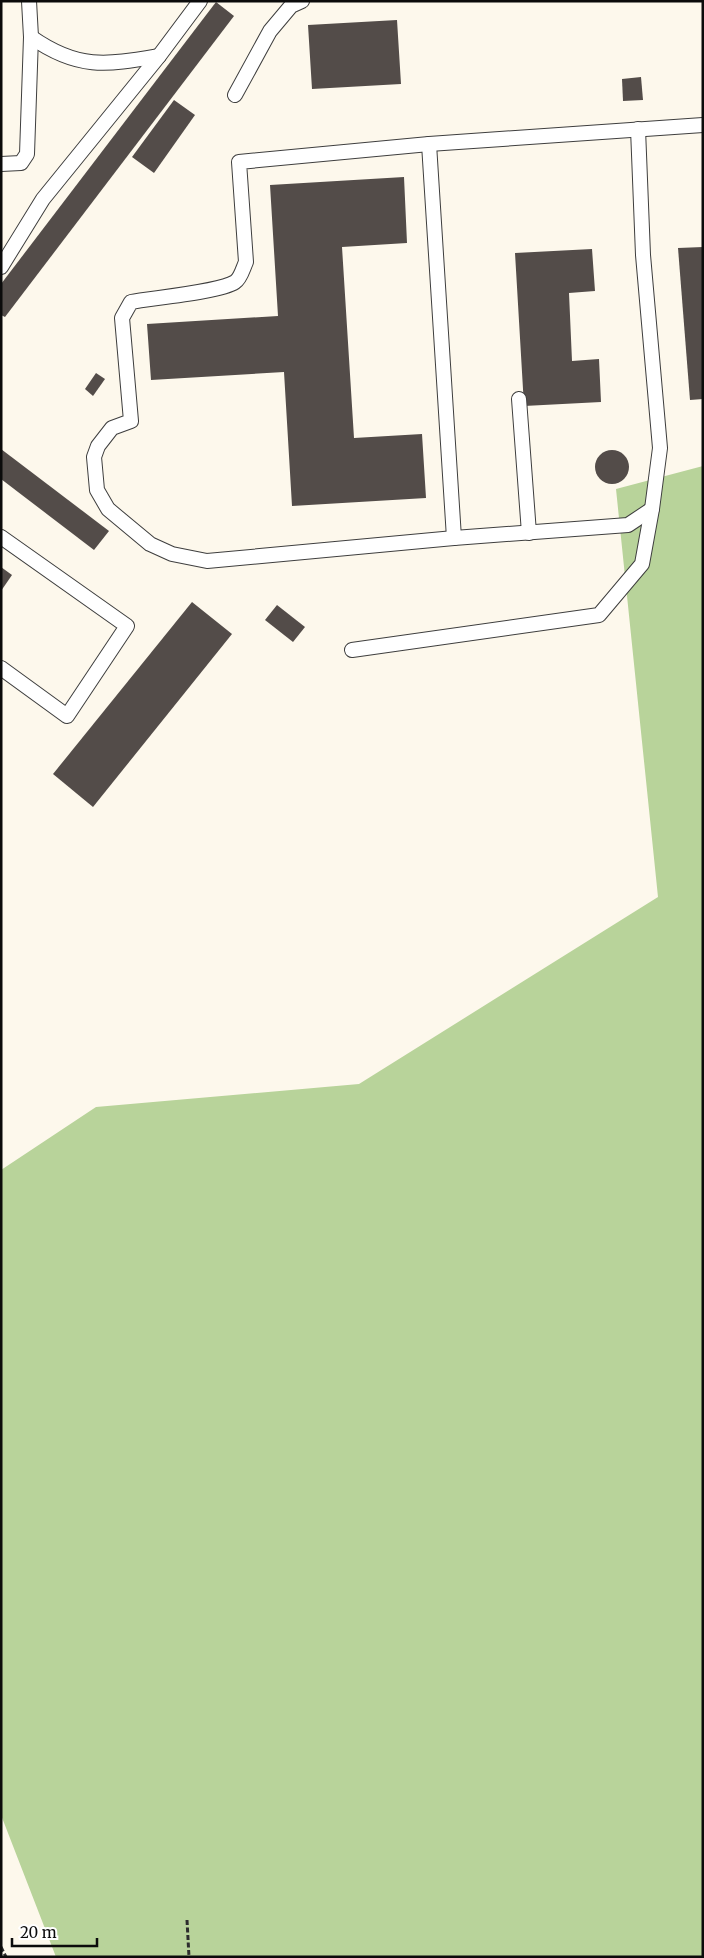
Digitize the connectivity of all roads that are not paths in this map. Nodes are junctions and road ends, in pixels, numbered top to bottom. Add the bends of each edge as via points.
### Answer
1 (29, 1) edge
2 (200, 1) edge
3 (302, 1) edge
4 (31, 37) junction
5 (159, 56) junction
6 (235, 96) dead end
7 (703, 125) edge
8 (638, 129) junction
9 (429, 144) junction
10 (1, 164) edge
11 (1, 267) edge
12 (519, 399) dead end
13 (652, 509) junction
14 (529, 533) junction
15 (1, 537) edge
16 (454, 538) junction
17 (352, 650) dead end
18 (1, 668) edge

1 - 4 lane
2 - 5 lane
3 - 6 lane via 291,6 270,31
4 - 5 lane via 51,51 81,62 114,64
4 - 10 lane via 27,154 21,162
5 - 11 lane via 43,199
7 - 8 lane
8 - 9 lane
8 - 13 lane via 643,255 660,448
9 - 16 lane
9 - 16 lane via 239,162 246,262 240,276 235,282 219,288 131,302 122,318 131,421 112,428 94,457 97,490 108,509 150,544 172,554 207,561
12 - 14 lane
13 - 14 lane via 628,525
13 - 17 lane via 642,564 599,615
14 - 16 lane
15 - 18 lane via 127,626 67,716

